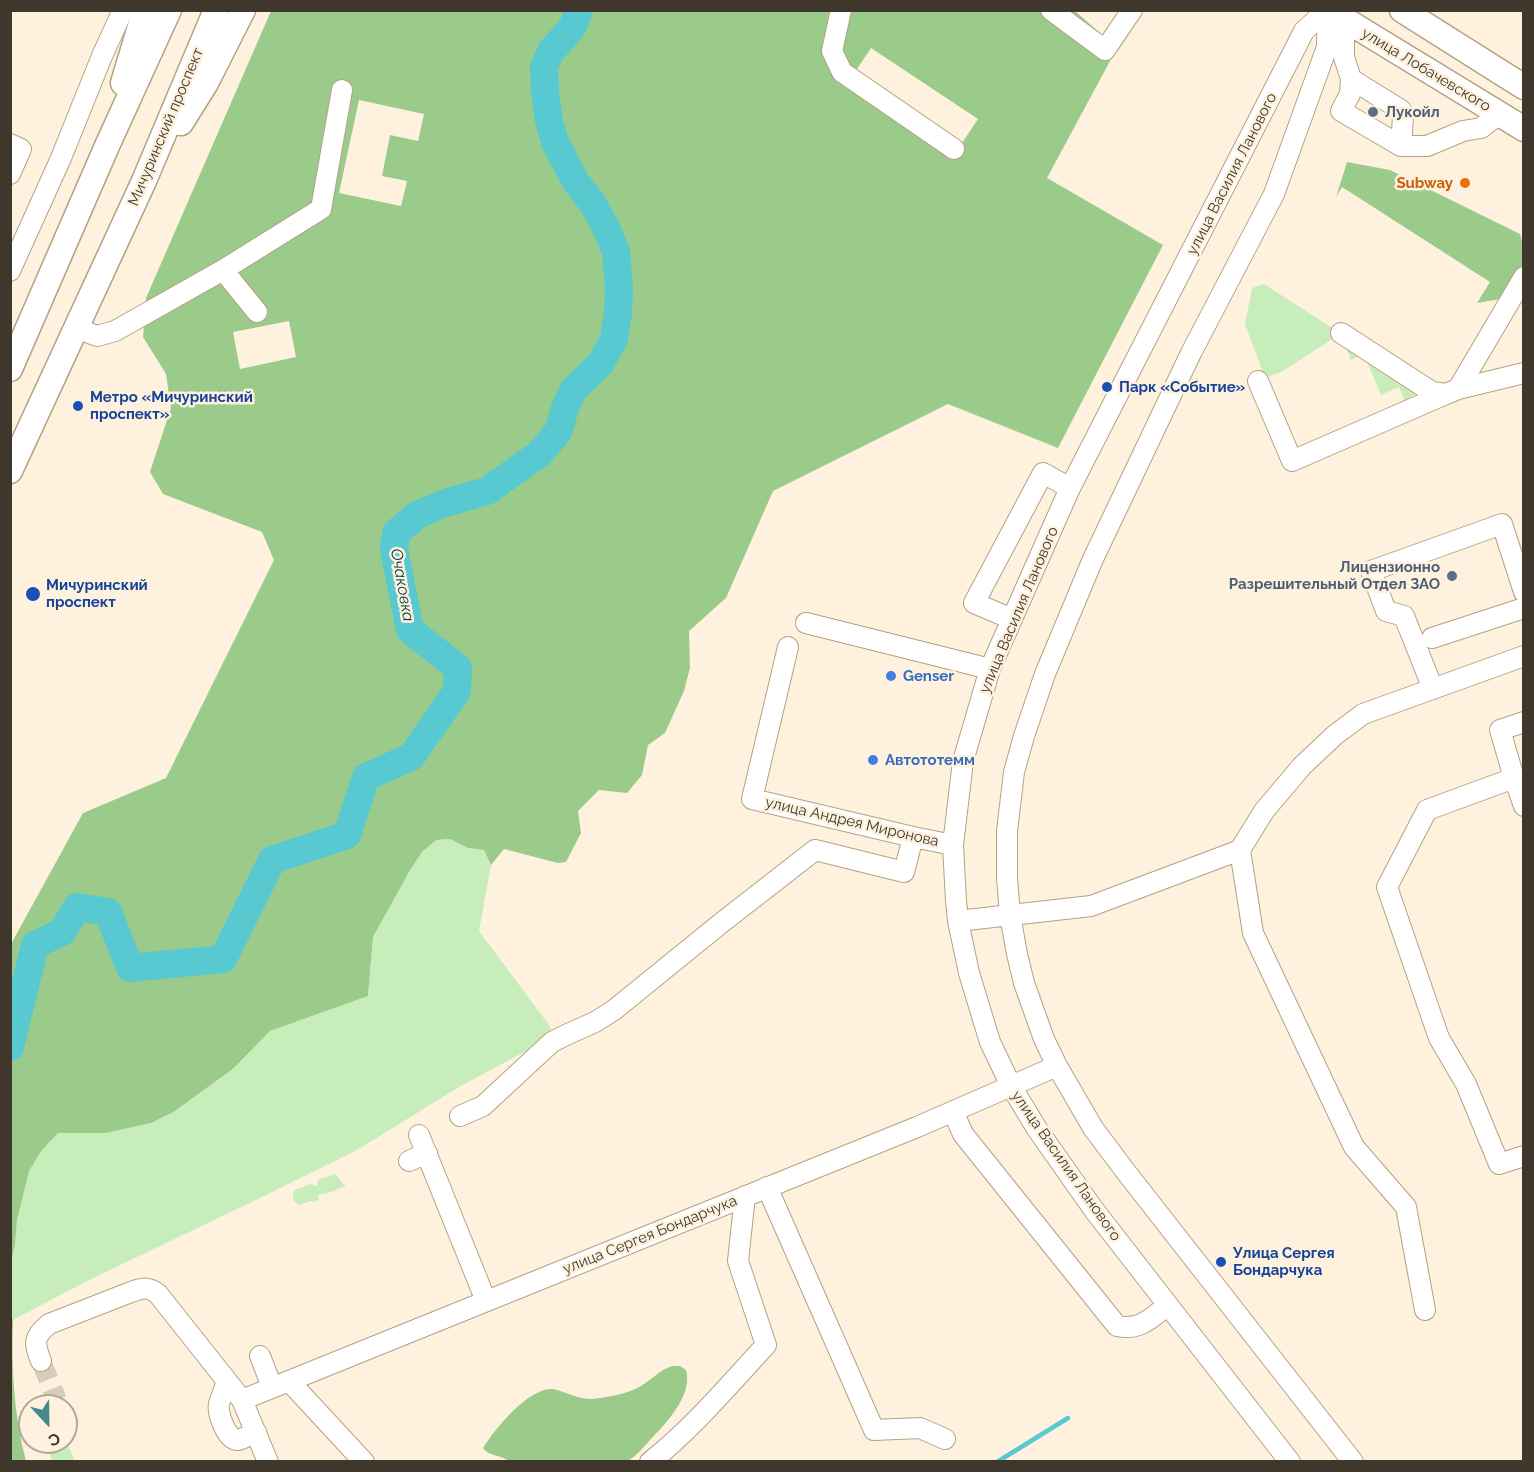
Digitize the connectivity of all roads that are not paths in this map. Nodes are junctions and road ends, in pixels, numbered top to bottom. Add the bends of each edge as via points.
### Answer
1 (123, 10) edge
2 (145, 10) edge
3 (169, 10) edge
4 (216, 10) edge
5 (243, 10) edge
6 (841, 10) edge
7 (1051, 10) edge
8 (1132, 10) edge
9 (1402, 10) edge
10 (1332, 13) edge
11 (1351, 80) junction
12 (1524, 87) edge
13 (342, 90) dead end
14 (1380, 98) junction
15 (1499, 114) junction
16 (1363, 124) junction
17 (1524, 129) edge
18 (10, 144) edge
19 (107, 146) junction
20 (1401, 146) junction
21 (954, 149) dead end
22 (10, 174) edge
23 (144, 181) junction
24 (223, 270) junction
25 (10, 271) edge
26 (1524, 277) edge
27 (257, 312) dead end
28 (76, 328) junction
29 (1341, 333) dead end
30 (10, 369) edge
31 (1524, 373) edge
32 (1258, 381) dead end
33 (1452, 392) junction
34 (10, 471) edge
35 (1070, 488) junction
36 (1524, 592) edge
37 (1524, 608) edge
38 (1012, 619) junction
39 (806, 623) dead end
40 (1432, 638) dead end
41 (788, 647) dead end
42 (1524, 656) edge
43 (990, 669) junction
44 (1433, 689) junction
45 (1524, 722) edge
46 (1514, 778) junction
47 (1524, 806) edge
48 (913, 837) junction
49 (953, 845) junction
50 (1240, 850) junction
51 (1010, 915) junction
52 (958, 921) junction
53 (1057, 1066) junction
54 (1011, 1086) junction
55 (953, 1111) junction
56 (460, 1116) dead end
57 (419, 1135) dead end
58 (1524, 1156) edge
59 (767, 1187) junction
60 (745, 1196) junction
61 (486, 1301) junction
62 (1168, 1305) junction
63 (1425, 1310) dead end
64 (263, 1354) dead end
65 (41, 1362) tunnel mouth
66 (227, 1381) junction
67 (280, 1384) junction
68 (243, 1400) junction
69 (255, 1432) junction
70 (945, 1439) dead end
71 (267, 1461) edge
72 (363, 1461) edge
73 (650, 1461) edge
74 (1290, 1461) edge
75 (1353, 1461) edge

1 - 25 street
2 - 19 main road
3 - 19 main road
4 - 23 main road, Мичуринский проспект
5 - 23 main road via 206,83
6 - 21 street via 832,51 842,72
7 - 8 street via 1105,50
9 - 12 main road
10 - 11 street
10 - 15 main road, улица Лобачевского
10 - 35 street, улица Василия Ланового via 1304,31
10 - 51 street via 1328,47 1274,194 1182,371 1093,559 1045,674 1014,772 1007,831
11 - 14 street
11 - 16 street via 1350,94 1341,111
13 - 24 street via 321,209
14 - 16 street
14 - 20 street via 1401,110
15 - 17 main road, улица Лобачевского
15 - 20 street via 1481,128 1427,146
16 - 20 street
18 - 22 street via 21,149
19 - 30 main road
23 - 28 main road, Мичуринский проспект
24 - 27 street
24 - 28 street via 115,331 97,336
26 - 33 street
28 - 34 main road, Мичуринский проспект
29 - 33 street via 1432,392
31 - 33 street
32 - 33 street via 1292,461
35 - 38 street, улица Василия Ланового
35 - 38 street via 1043,473 974,603
36 - 44 street via 1502,524 1371,571 1386,611 1404,616
37 - 40 street
38 - 43 street, улица Василия Ланового
39 - 43 street
41 - 48 street, улица Андрея Миронова via 752,799
42 - 44 street
43 - 49 street, улица Василия Ланового via 963,761
44 - 50 street via 1363,714 1335,735 1264,810
45 - 46 street via 1500,730
46 - 47 street
46 - 58 street via 1426,810 1387,887 1439,1038 1466,1084 1499,1164
48 - 49 street, улица Андрея Миронова
48 - 56 street via 904,872 815,850 614,1010 552,1042 483,1106
49 - 52 street, улица Василия Ланового
50 - 51 street via 1091,906
50 - 63 street via 1253,933 1354,1147 1406,1207
51 - 52 street
51 - 53 street via 1024,983
52 - 54 street, улица Василия Ланового via 990,1042
53 - 54 street, улица Сергея Бондарчука
53 - 75 street via 1093,1128
54 - 55 street, улица Сергея Бондарчука
54 - 62 street, улица Василия Ланового via 1094,1210
55 - 59 street, улица Сергея Бондарчука
55 - 62 street via 963,1134 1117,1326 1128,1329 1142,1325
57 - 61 street via 418,1157
59 - 60 street, улица Сергея Бондарчука
59 - 70 street via 874,1430 920,1428
60 - 61 street, улица Сергея Бондарчука
60 - 73 street via 738,1261 766,1345 704,1412
61 - 67 street, улица Сергея Бондарчука
62 - 74 street, улица Василия Ланового
64 - 67 street
65 - 66 street via 36,1338 49,1324 142,1288 152,1289
66 - 68 street
66 - 69 street via 218,1412 226,1432 238,1440
67 - 68 street, улица Сергея Бондарчука
67 - 72 street
68 - 69 street
69 - 71 street

